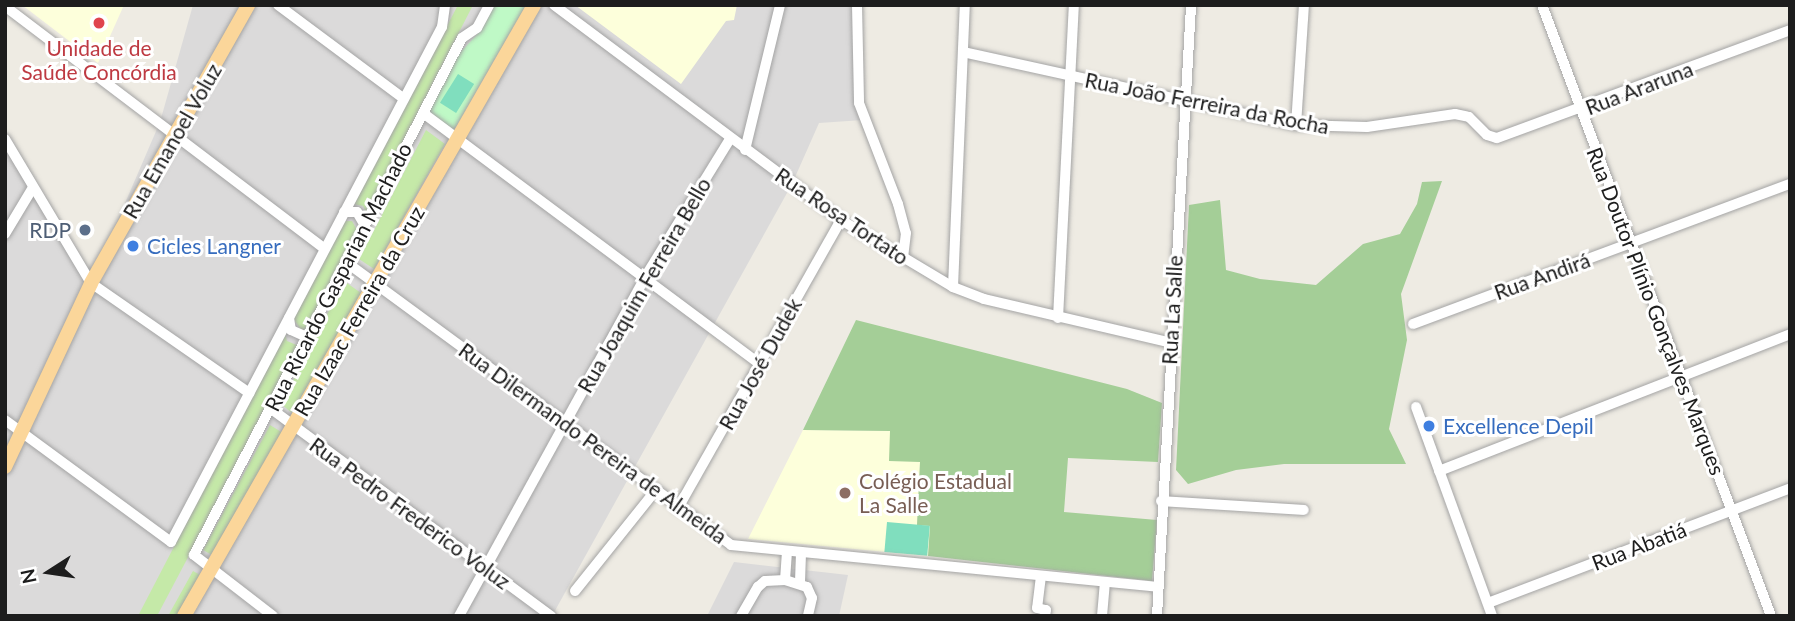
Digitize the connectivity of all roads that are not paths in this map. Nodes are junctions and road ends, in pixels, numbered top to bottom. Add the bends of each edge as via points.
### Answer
1 (248, 5) edge
2 (278, 5) edge
3 (445, 5) edge
4 (489, 5) edge
5 (534, 5) edge
6 (554, 5) edge
7 (780, 5) edge
8 (857, 5) edge
9 (965, 5) edge
10 (1074, 5) edge
11 (1191, 5) edge
12 (1304, 5) edge
13 (1542, 5) edge
14 (6, 7) edge
15 (1790, 30) edge
16 (963, 52) junction
17 (1070, 76) junction
18 (404, 99) junction
19 (1185, 101) junction
20 (1582, 110) junction
21 (423, 113) junction
22 (1296, 125) junction
23 (1487, 135) joint
24 (178, 136) junction
25 (458, 138) junction
26 (5, 139) edge
27 (730, 139) junction
28 (745, 150) junction
29 (1790, 184) edge
30 (32, 189) junction
31 (344, 212) junction
32 (841, 220) junction
33 (365, 226) junction
34 (5, 234) edge
35 (1629, 244) junction
36 (325, 249) junction
37 (904, 259) junction
38 (346, 262) junction
39 (645, 277) junction
40 (90, 283) junction
41 (375, 283) junction
42 (953, 287) junction
43 (289, 318) junction
44 (1058, 318) junction
45 (1413, 324) dead end
46 (1790, 334) edge
47 (307, 337) junction
48 (1171, 343) junction
49 (760, 364) junction
50 (1681, 376) junction
51 (249, 393) junction
52 (1416, 407) dead end
53 (270, 408) junction
54 (5, 420) edge
55 (565, 424) junction
56 (293, 427) junction
57 (22, 432) junction
58 (5, 467) edge
59 (1439, 471) junction
60 (1790, 488) edge
61 (655, 491) junction
62 (1161, 501) junction
63 (678, 508) junction
64 (1304, 510) dead end
65 (1732, 510) junction
66 (787, 552) junction
67 (801, 554) junction
68 (484, 568) junction
69 (211, 569) junction
70 (1041, 576) junction
71 (785, 580) junction
72 (800, 582) junction
73 (1105, 582) junction
74 (1158, 587) junction
75 (575, 591) dead end
76 (1488, 604) junction
77 (184, 616) edge
78 (273, 616) edge
79 (459, 616) edge
80 (551, 616) edge
81 (741, 616) edge
82 (808, 616) edge
83 (1045, 616) edge
84 (1102, 616) edge
85 (1157, 616) edge
86 (1492, 616) edge
87 (1771, 616) edge

1 - 24 main road, Rua Emanoel Voluz
2 - 18 street
3 - 18 street, Rua Ricardo Gasparian Machado via 442,27
4 - 21 street, Rua Ricardo Gasparian Machado via 477,27 462,38
5 - 25 main road, Rua Izaac Ferreira da Cruz
6 - 27 street, Rua Rosa Tortato
7 - 28 street
8 - 37 street via 859,103 898,204 906,233
9 - 16 street
10 - 17 street
11 - 19 street, Rua La Salle
12 - 22 street
13 - 20 street, Rua Doutor Plínio Gonçalves Marques
14 - 24 street
15 - 20 street, Rua Araruna
16 - 17 street, Rua João Ferreira da Rocha
16 - 42 street
17 - 19 street, Rua João Ferreira da Rocha
17 - 44 street
18 - 31 street, Rua Ricardo Gasparian Machado
19 - 22 street, Rua João Ferreira da Rocha
19 - 48 street, Rua La Salle
20 - 23 street, Rua Araruna via 1497,138
20 - 35 street, Rua Doutor Plínio Gonçalves Marques
21 - 25 street
21 - 33 street, Rua Ricardo Gasparian Machado
22 - 23 street, Rua João Ferreira da Rocha via 1367,127 1455,114 1469,117
24 - 36 street
24 - 40 main road, Rua Emanoel Voluz
25 - 39 street
25 - 41 main road, Rua Izaac Ferreira da Cruz
26 - 30 street
27 - 28 street, Rua Rosa Tortato
27 - 39 street, Rua Joaquim Ferreira Bello
28 - 32 street, Rua Rosa Tortato
29 - 35 street, Rua Andirá
30 - 34 street
30 - 40 street
31 - 33 street via 357,212
31 - 36 street, Rua Ricardo Gasparian Machado
32 - 37 street, Rua Rosa Tortato
32 - 49 street, Rua José Dudek
33 - 38 street, Rua Ricardo Gasparian Machado
35 - 45 street, Rua Andirá
35 - 50 street, Rua Doutor Plínio Gonçalves Marques
36 - 43 street, Rua Ricardo Gasparian Machado
37 - 42 street, Rua Rosa Tortato
38 - 41 street, Rua Dilermando Pereira de Almeida
38 - 47 street, Rua Ricardo Gasparian Machado
39 - 49 street
39 - 55 street, Rua Joaquim Ferreira Bello
40 - 51 street
40 - 57 main road, Rua Emanoel Voluz
41 - 55 street, Rua Dilermando Pereira de Almeida
41 - 56 main road, Rua Izaac Ferreira da Cruz
42 - 44 street, Rua Rosa Tortato
43 - 47 street via 291,330
43 - 51 street, Rua Ricardo Gasparian Machado
44 - 48 street, Rua Rosa Tortato
46 - 50 street
47 - 53 street, Rua Ricardo Gasparian Machado
48 - 62 street, Rua La Salle
49 - 63 street, Rua José Dudek
50 - 59 street
50 - 65 street, Rua Doutor Plínio Gonçalves Marques
51 - 57 street, Rua Ricardo Gasparian Machado via 171,541
52 - 59 street
53 - 56 street, Rua Pedro Frederico Voluz
53 - 69 street, Rua Ricardo Gasparian Machado via 194,555
54 - 57 street
55 - 61 street, Rua Dilermando Pereira de Almeida
55 - 68 street, Rua Joaquim Ferreira Bello
56 - 68 street, Rua Pedro Frederico Voluz
56 - 69 main road, Rua Izaac Ferreira da Cruz
57 - 58 main road, Rua Emanoel Voluz
59 - 76 street
60 - 65 street, Rua Abatiá
61 - 63 street, Rua Dilermando Pereira de Almeida
61 - 75 street
62 - 64 street
62 - 74 street, Rua La Salle
63 - 66 street, Rua Dilermando Pereira de Almeida via 732,545
65 - 76 street, Rua Abatiá
65 - 87 street, Rua Doutor Plínio Gonçalves Marques
66 - 67 street, Rua Dilermando Pereira de Almeida
66 - 71 street
67 - 70 street, Rua Dilermando Pereira de Almeida
67 - 72 street
68 - 79 street, Rua Joaquim Ferreira Bello
68 - 80 street, Rua Pedro Frederico Voluz
69 - 77 main road, Rua Izaac Ferreira da Cruz
69 - 78 street
70 - 73 street, Rua Dilermando Pereira de Almeida
70 - 83 street via 1037,608 1046,610
71 - 72 street
71 - 81 street via 765,581
72 - 82 street via 812,597
73 - 74 street, Rua Dilermando Pereira de Almeida
73 - 84 street
74 - 85 street, Rua La Salle
76 - 86 street

